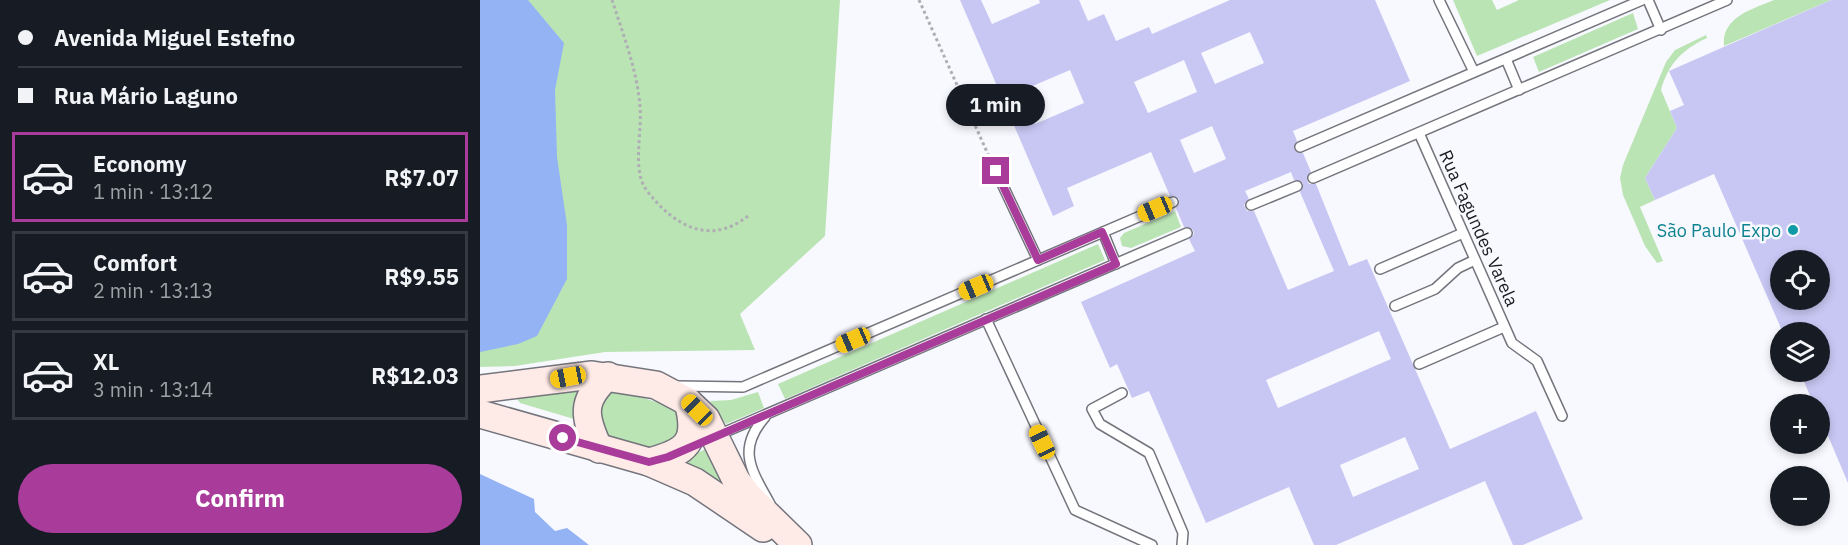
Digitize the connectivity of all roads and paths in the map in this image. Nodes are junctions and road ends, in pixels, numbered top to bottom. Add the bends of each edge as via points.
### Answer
1 (612, 0) edge
2 (919, 0) edge
3 (1439, 0) edge
4 (1642, 0) edge
5 (1648, 0) edge
6 (1727, 0) edge
7 (1661, 30) junction
8 (1506, 59) junction
9 (1474, 72) junction
10 (1520, 90) junction
11 (1419, 133) junction
12 (1300, 147) dead end
13 (996, 171) joint
14 (1313, 178) dead end
15 (1297, 186) dead end
16 (1173, 202) dead end
17 (1251, 205) dead end
18 (748, 216) dead end
19 (1102, 232) junction
20 (1187, 233) dead end
21 (1463, 233) junction
22 (1038, 260) junction
23 (1475, 260) junction
24 (1116, 264) junction
25 (1380, 269) dead end
26 (1395, 306) dead end
27 (986, 319) junction
28 (1504, 327) junction
29 (1419, 363) dead end
30 (608, 375) junction
31 (656, 385) junction
32 (480, 388) edge
33 (1122, 393) dead end
34 (688, 402) junction
35 (480, 414) edge
36 (767, 415) junction
37 (1562, 416) dead end
38 (701, 442) junction
39 (599, 449) junction
40 (649, 462) junction
41 (793, 544) edge
42 (1152, 545) edge
43 (1182, 545) edge

1 - 18 path via 636,84 640,106 639,166 651,196 676,221 702,230 718,231
2 - 13 path
3 - 9 lane
4 - 8 lane
5 - 7 lane
6 - 7 lane
7 - 10 lane
8 - 9 lane
8 - 10 lane
9 - 12 lane
10 - 11 lane
11 - 14 lane
11 - 21 lane, Rua Fagundes Varela
13 - 22 lane
15 - 17 lane
16 - 19 lane
19 - 22 lane
19 - 24 lane
20 - 24 lane
21 - 23 lane, Rua Fagundes Varela
21 - 25 lane
22 - 31 lane via 743,387
23 - 26 lane via 1458,268 1435,289
23 - 28 lane, Rua Fagundes Varela
24 - 27 lane
27 - 36 lane
27 - 42 lane via 1076,510
28 - 29 lane
28 - 37 lane, Rua Fagundes Varela via 1514,347 1530,353 1537,361
30 - 31 main road
30 - 32 main road
30 - 39 main road via 595,387 586,407
31 - 34 main road
33 - 43 lane via 1092,409 1100,424 1149,453 1183,533
34 - 38 main road
34 - 38 main road via 706,419
35 - 39 main road
36 - 38 lane
36 - 41 lane via 749,442 751,468
38 - 40 main road
38 - 41 main road
39 - 40 main road
40 - 41 main road via 695,482

